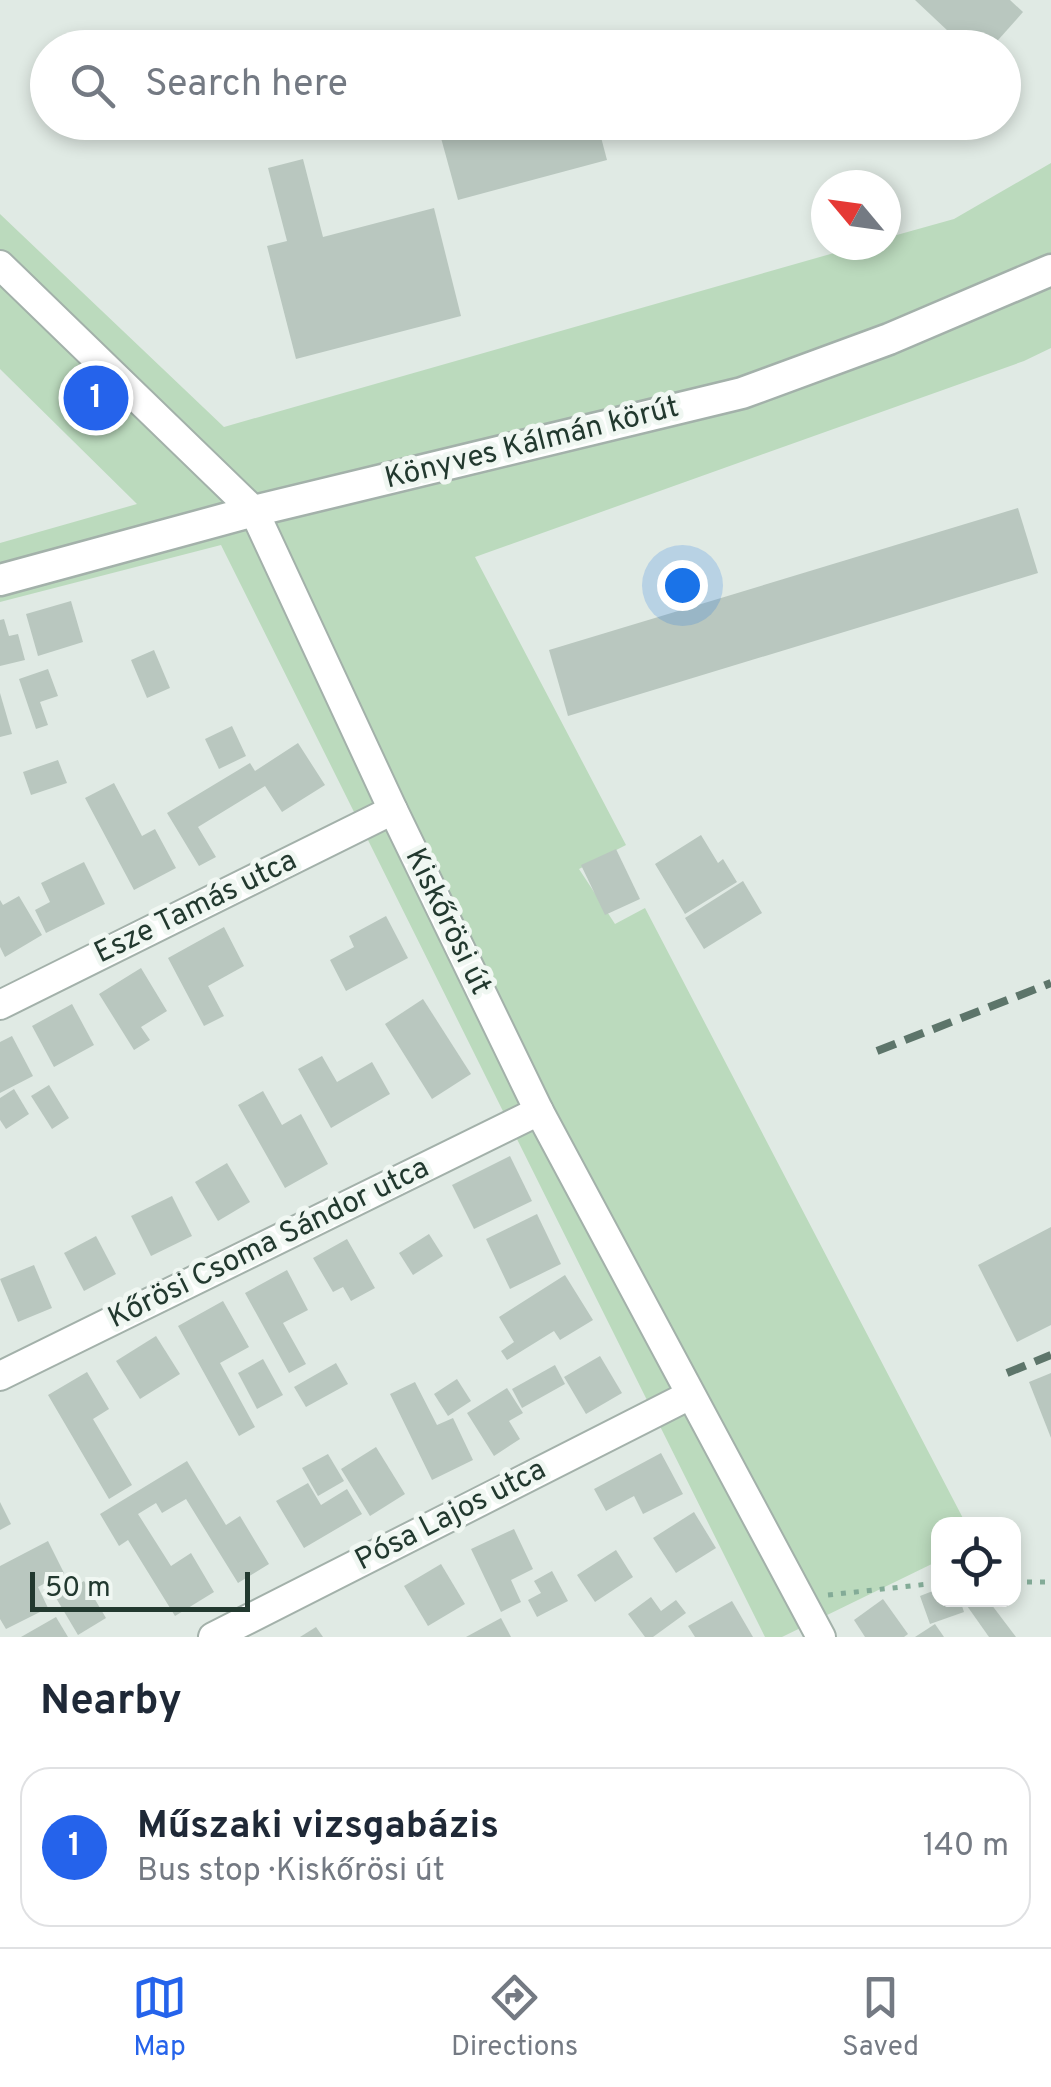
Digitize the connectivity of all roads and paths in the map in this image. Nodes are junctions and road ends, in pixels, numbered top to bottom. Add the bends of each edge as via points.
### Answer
1 (0, 265) edge
2 (1051, 270) edge
3 (254, 511) junction
4 (0, 580) edge
5 (393, 810) junction
6 (0, 1005) edge
7 (539, 1111) junction
8 (0, 1376) edge
9 (690, 1395) junction
10 (1021, 1582) edge
11 (1051, 1582) edge
12 (931, 1584) edge
13 (800, 1598) junction
14 (212, 1637) edge
15 (821, 1637) edge

1 - 3 street, Kiskőrösi út
2 - 3 street, Könyves Kálmán körút via 742,392
3 - 4 street, Könyves Kálmán körút
3 - 5 street, Kiskőrösi út
5 - 6 street, Esze Tamás utca
5 - 7 street, Kiskőrösi út
7 - 8 street, Kőrösi Csoma Sándor utca
7 - 9 street, Kiskőrösi út
9 - 13 street, Kiskőrösi út
9 - 14 street, Pósa Lajos utca
10 - 11 path
12 - 13 path
13 - 15 street, Kiskőrösi út

